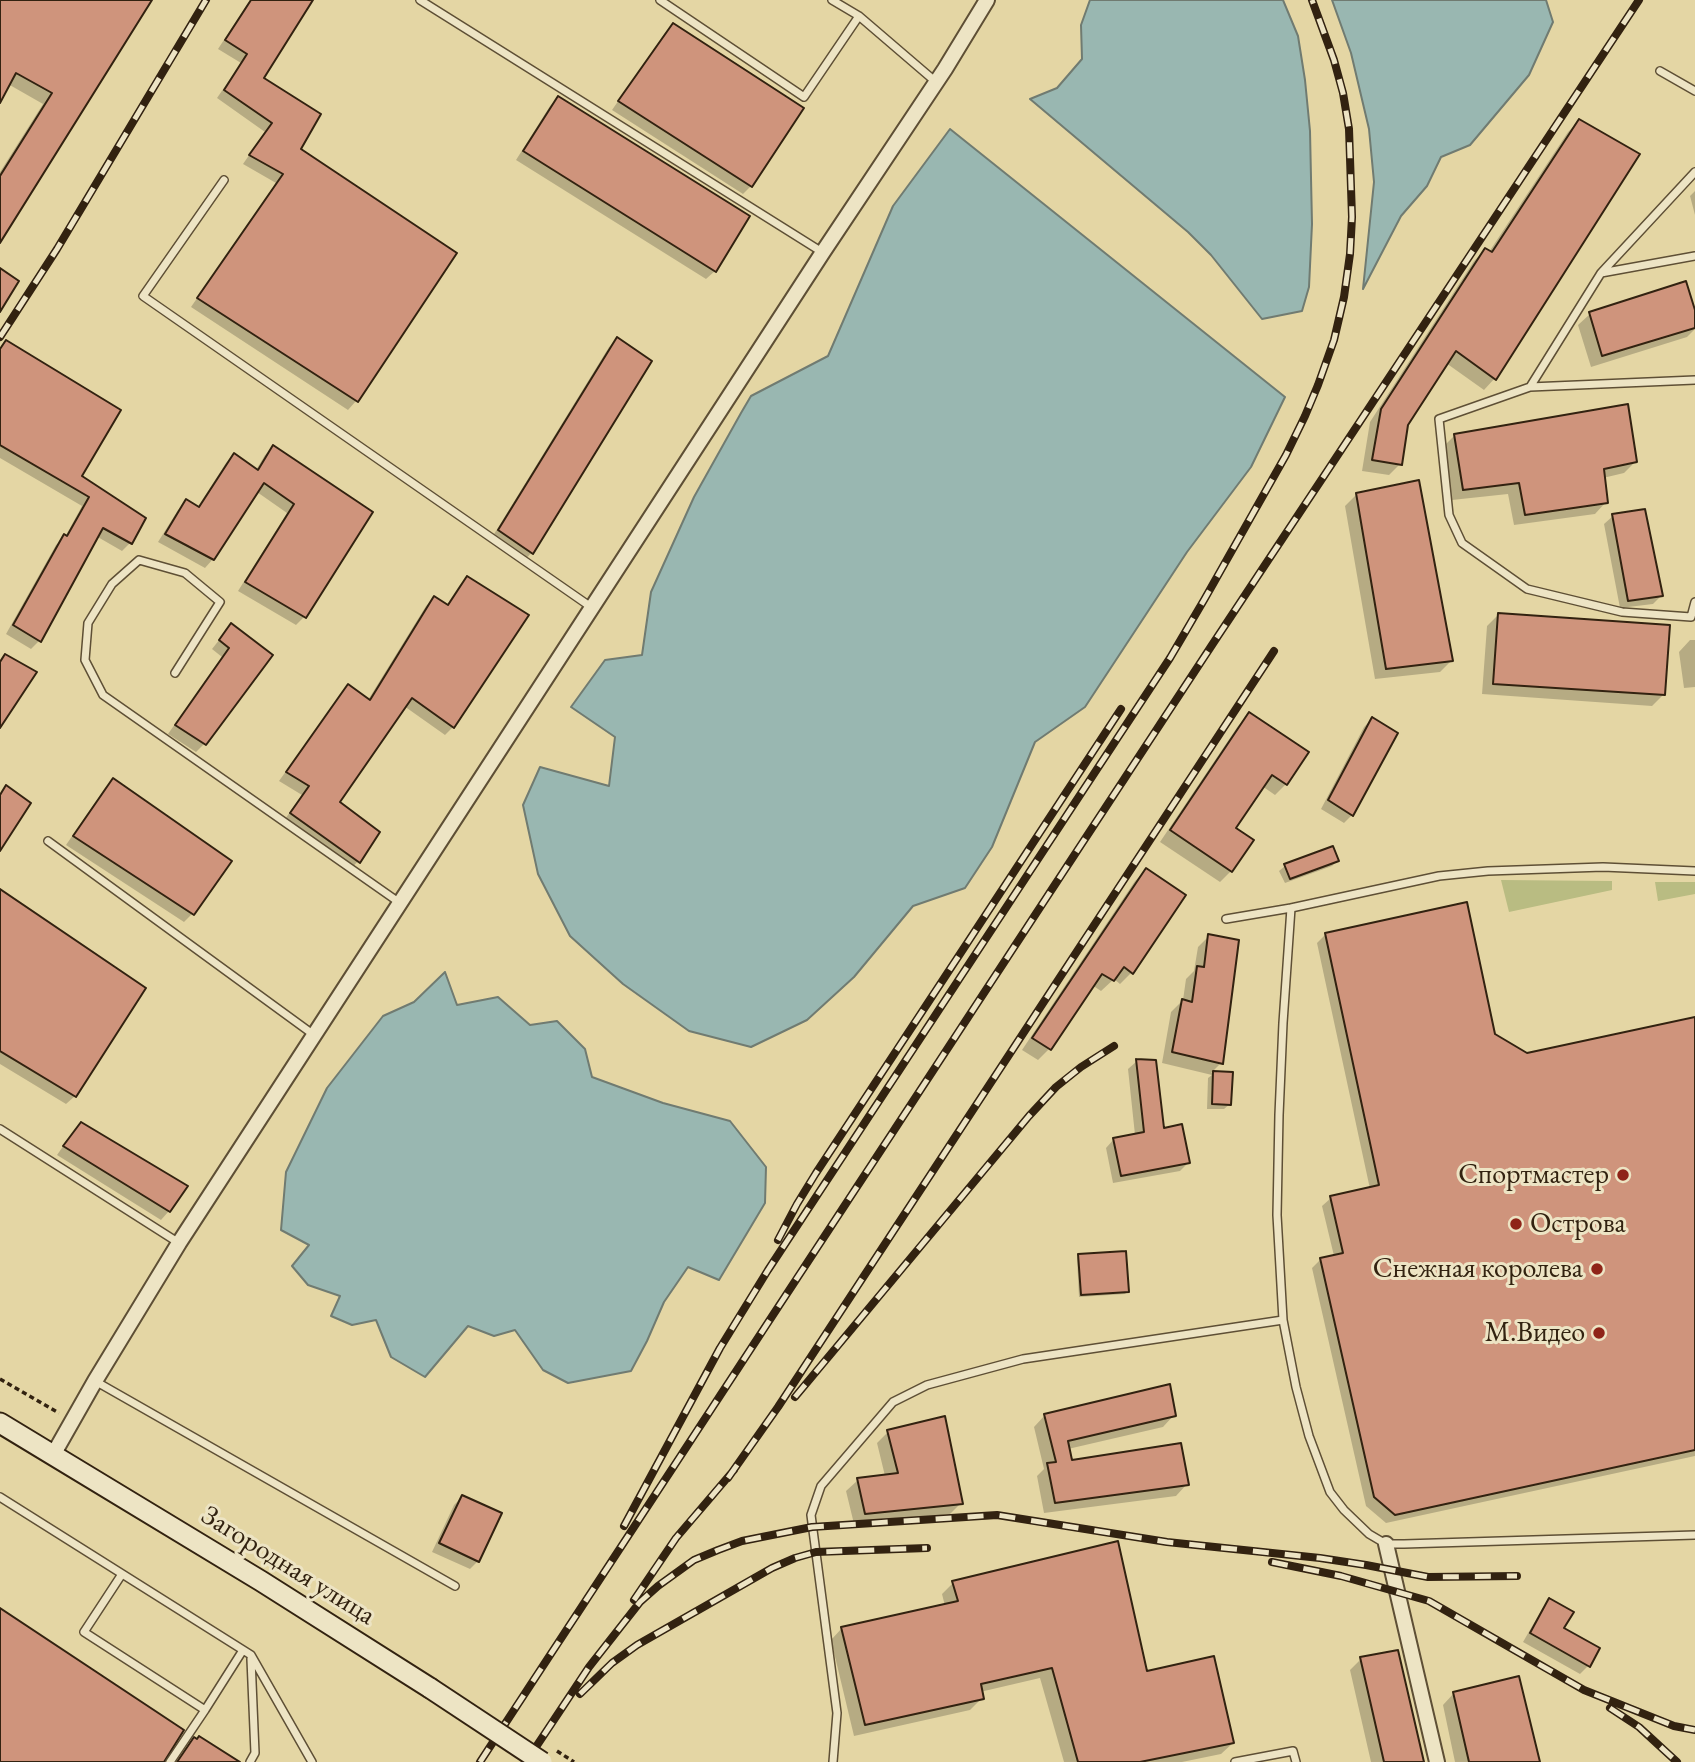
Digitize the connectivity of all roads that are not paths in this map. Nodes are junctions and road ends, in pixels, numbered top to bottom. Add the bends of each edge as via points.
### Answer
1 (420, 0) edge
2 (660, 0) edge
3 (832, 0) edge
4 (987, 0) edge
5 (859, 16) junction
6 (1660, 71) dead end
7 (936, 82) junction
8 (1695, 91) edge
9 (1695, 172) edge
10 (224, 180) dead end
11 (823, 252) junction
12 (1695, 257) edge
13 (1601, 273) junction
14 (1695, 380) edge
15 (1530, 387) junction
16 (1695, 602) edge
17 (592, 608) junction
18 (175, 673) dead end
19 (48, 841) dead end
20 (1695, 871) edge
21 (400, 903) junction
22 (1291, 908) junction
23 (1226, 919) dead end
24 (314, 1035) junction
25 (0, 1129) edge
26 (179, 1243) junction
27 (1283, 1320) junction
28 (95, 1381) junction
29 (0, 1423) edge
30 (53, 1455) junction
31 (0, 1497) edge
32 (1695, 1535) edge
33 (1386, 1544) junction
34 (122, 1574) junction
35 (456, 1586) dead end
36 (247, 1652) junction
37 (205, 1710) junction
38 (170, 1762) edge
39 (250, 1762) edge
40 (312, 1762) edge
41 (542, 1762) edge
42 (833, 1762) edge
43 (1235, 1762) edge
44 (1296, 1762) edge
45 (1437, 1762) edge

1 - 11 lane
2 - 5 lane via 804,97
3 - 5 lane
4 - 7 street
5 - 7 lane
6 - 8 lane
7 - 11 street
9 - 13 lane
10 - 17 lane via 143,296
11 - 17 street
12 - 13 lane
13 - 15 lane
14 - 15 lane
15 - 16 lane via 1439,419 1449,515 1462,543 1527,589 1622,612 1691,617
17 - 21 street
18 - 21 lane via 220,602 185,573 139,560 112,584 88,623 85,660 103,695
19 - 24 lane
20 - 22 lane via 1603,867 1451,874
21 - 24 street
22 - 23 lane
22 - 27 lane via 1279,1115
24 - 26 street
25 - 26 lane
26 - 28 street
27 - 33 lane via 1309,1436 1330,1493 1369,1534
27 - 42 lane via 1023,1359 927,1385 893,1402 821,1486 811,1515 837,1713
28 - 30 street
28 - 35 lane
29 - 30 main road, Загородная улица
30 - 41 main road, Загородная улица, bridge via 261,1581
31 - 34 lane
32 - 33 lane
33 - 45 street
34 - 36 lane
34 - 37 lane via 84,1632
36 - 37 lane
36 - 39 lane via 255,1753
36 - 40 lane
37 - 38 lane
43 - 44 lane via 1293,1751

